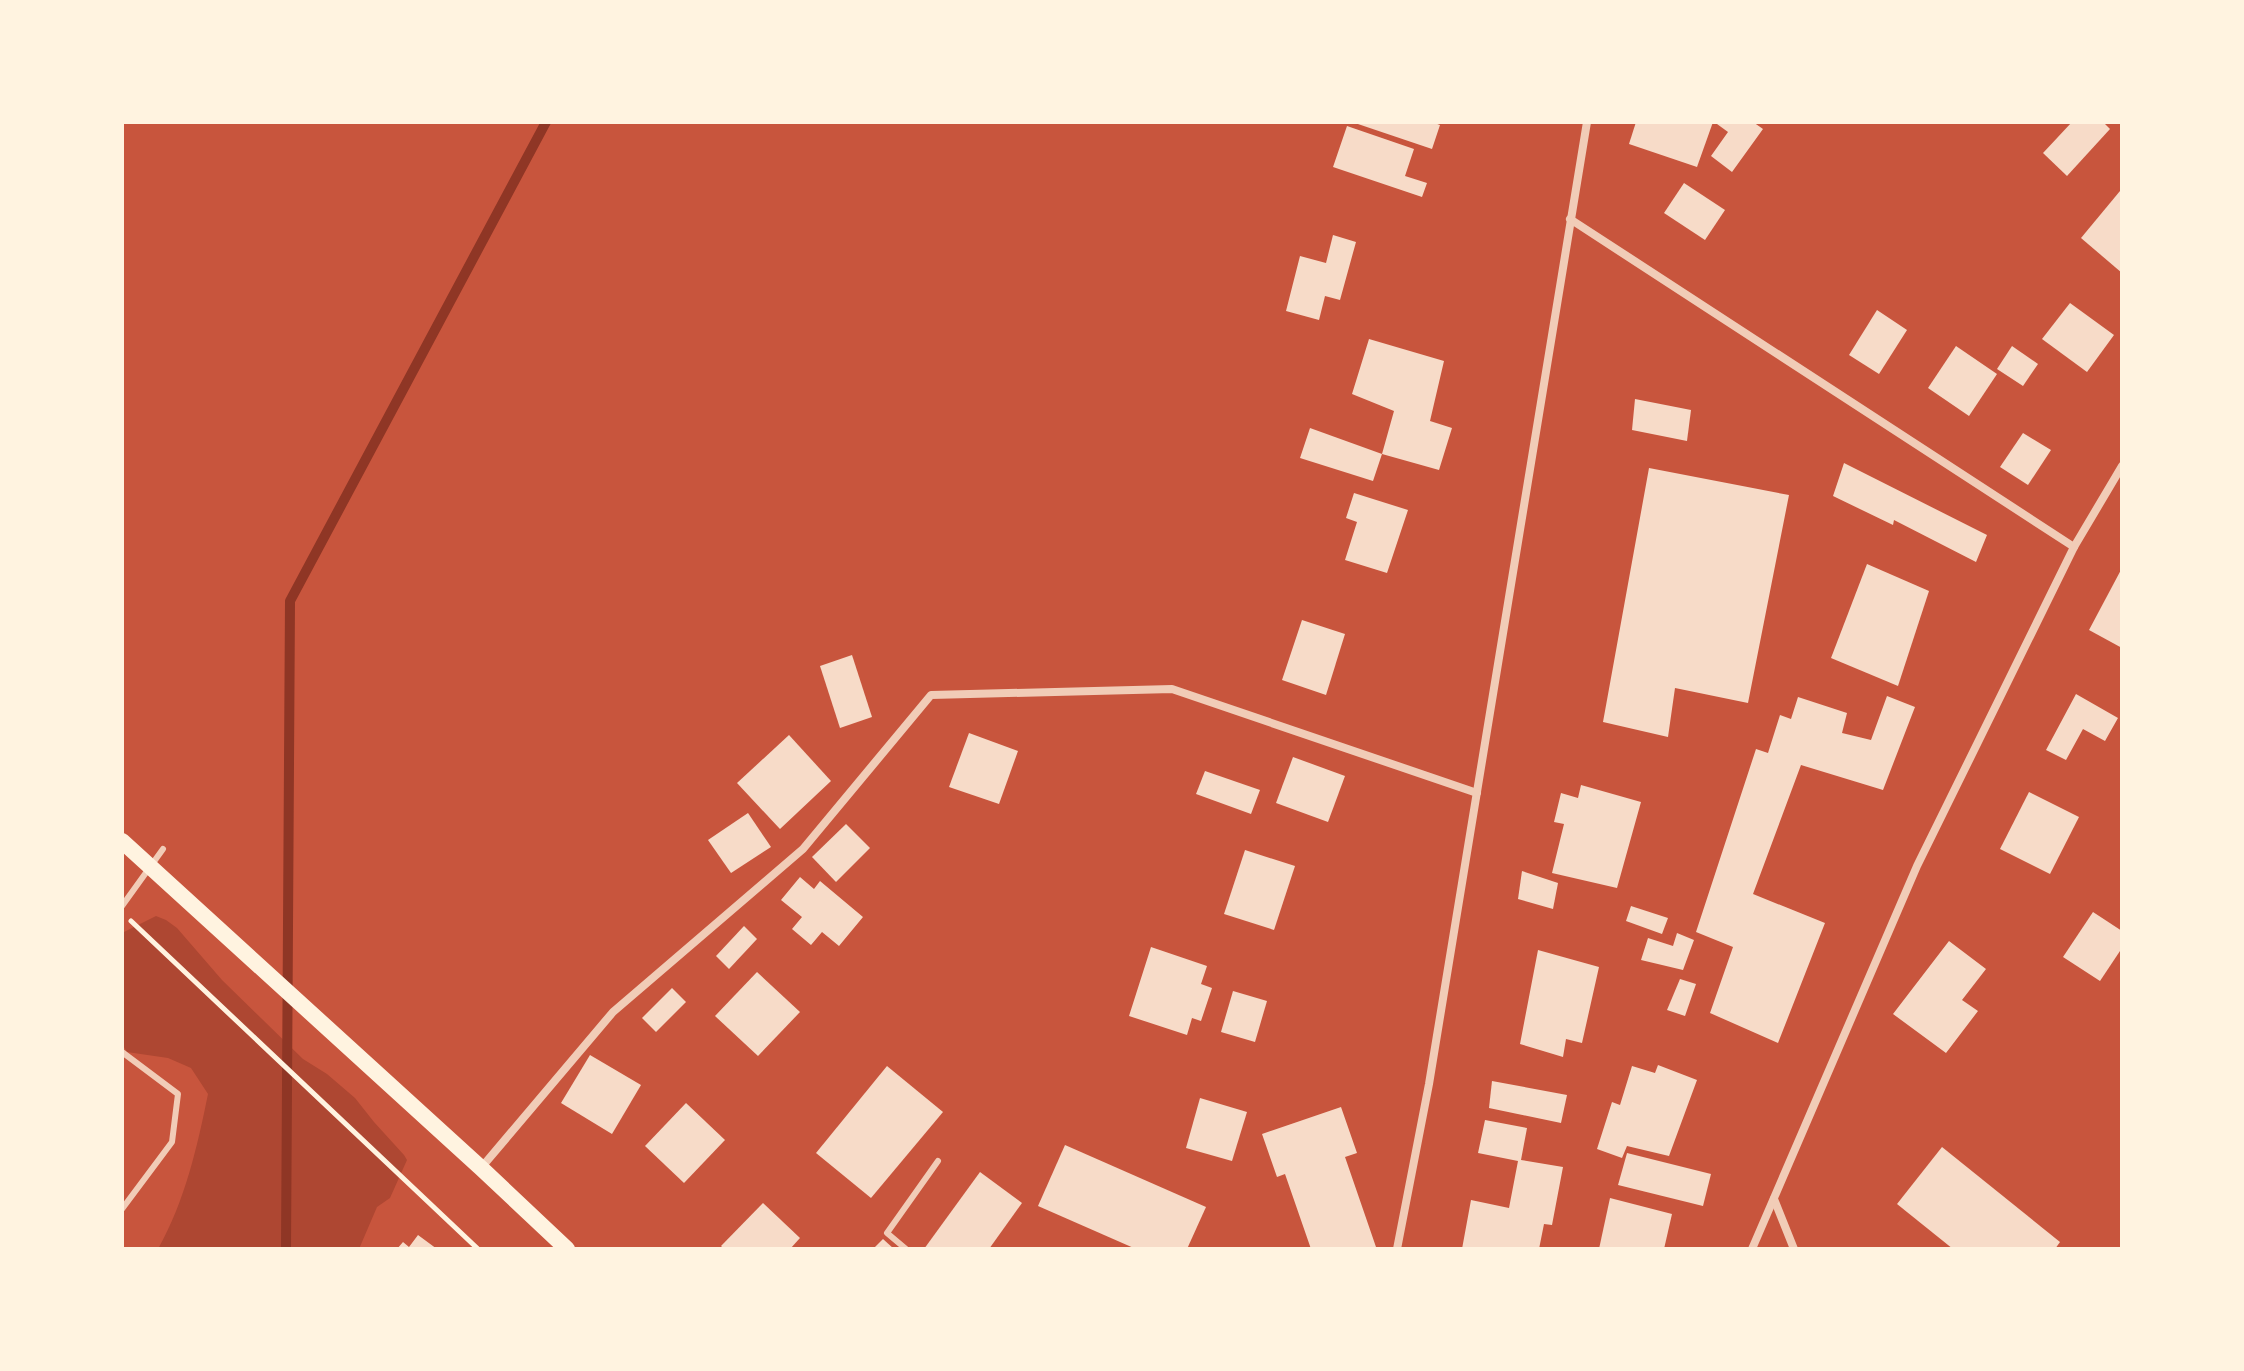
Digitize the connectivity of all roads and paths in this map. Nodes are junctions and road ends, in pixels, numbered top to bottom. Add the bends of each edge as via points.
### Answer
1 (1587, 122) edge
2 (1570, 219) junction
3 (2122, 466) edge
4 (2074, 547) junction
5 (1477, 793) junction
6 (122, 841) edge
7 (163, 849) dead end
8 (150, 867) junction
9 (122, 906) edge
10 (122, 912) edge
11 (122, 1052) edge
12 (938, 1161) dead end
13 (481, 1168) junction
14 (1774, 1199) junction
15 (122, 1209) edge
16 (478, 1249) edge
17 (567, 1249) edge
18 (906, 1249) edge
19 (1397, 1249) edge
20 (1752, 1249) edge
21 (1794, 1249) edge

1 - 2 street
2 - 4 street
2 - 5 street
3 - 4 street
4 - 14 street via 1917,866
5 - 13 street via 1172,689 931,695 803,849 613,1012
5 - 19 street
6 - 8 main road
7 - 8 lane
8 - 9 lane
8 - 13 main road
10 - 16 path
11 - 15 lane via 178,1094 172,1142
12 - 18 lane via 887,1233
13 - 17 main road
14 - 20 street
14 - 21 street

